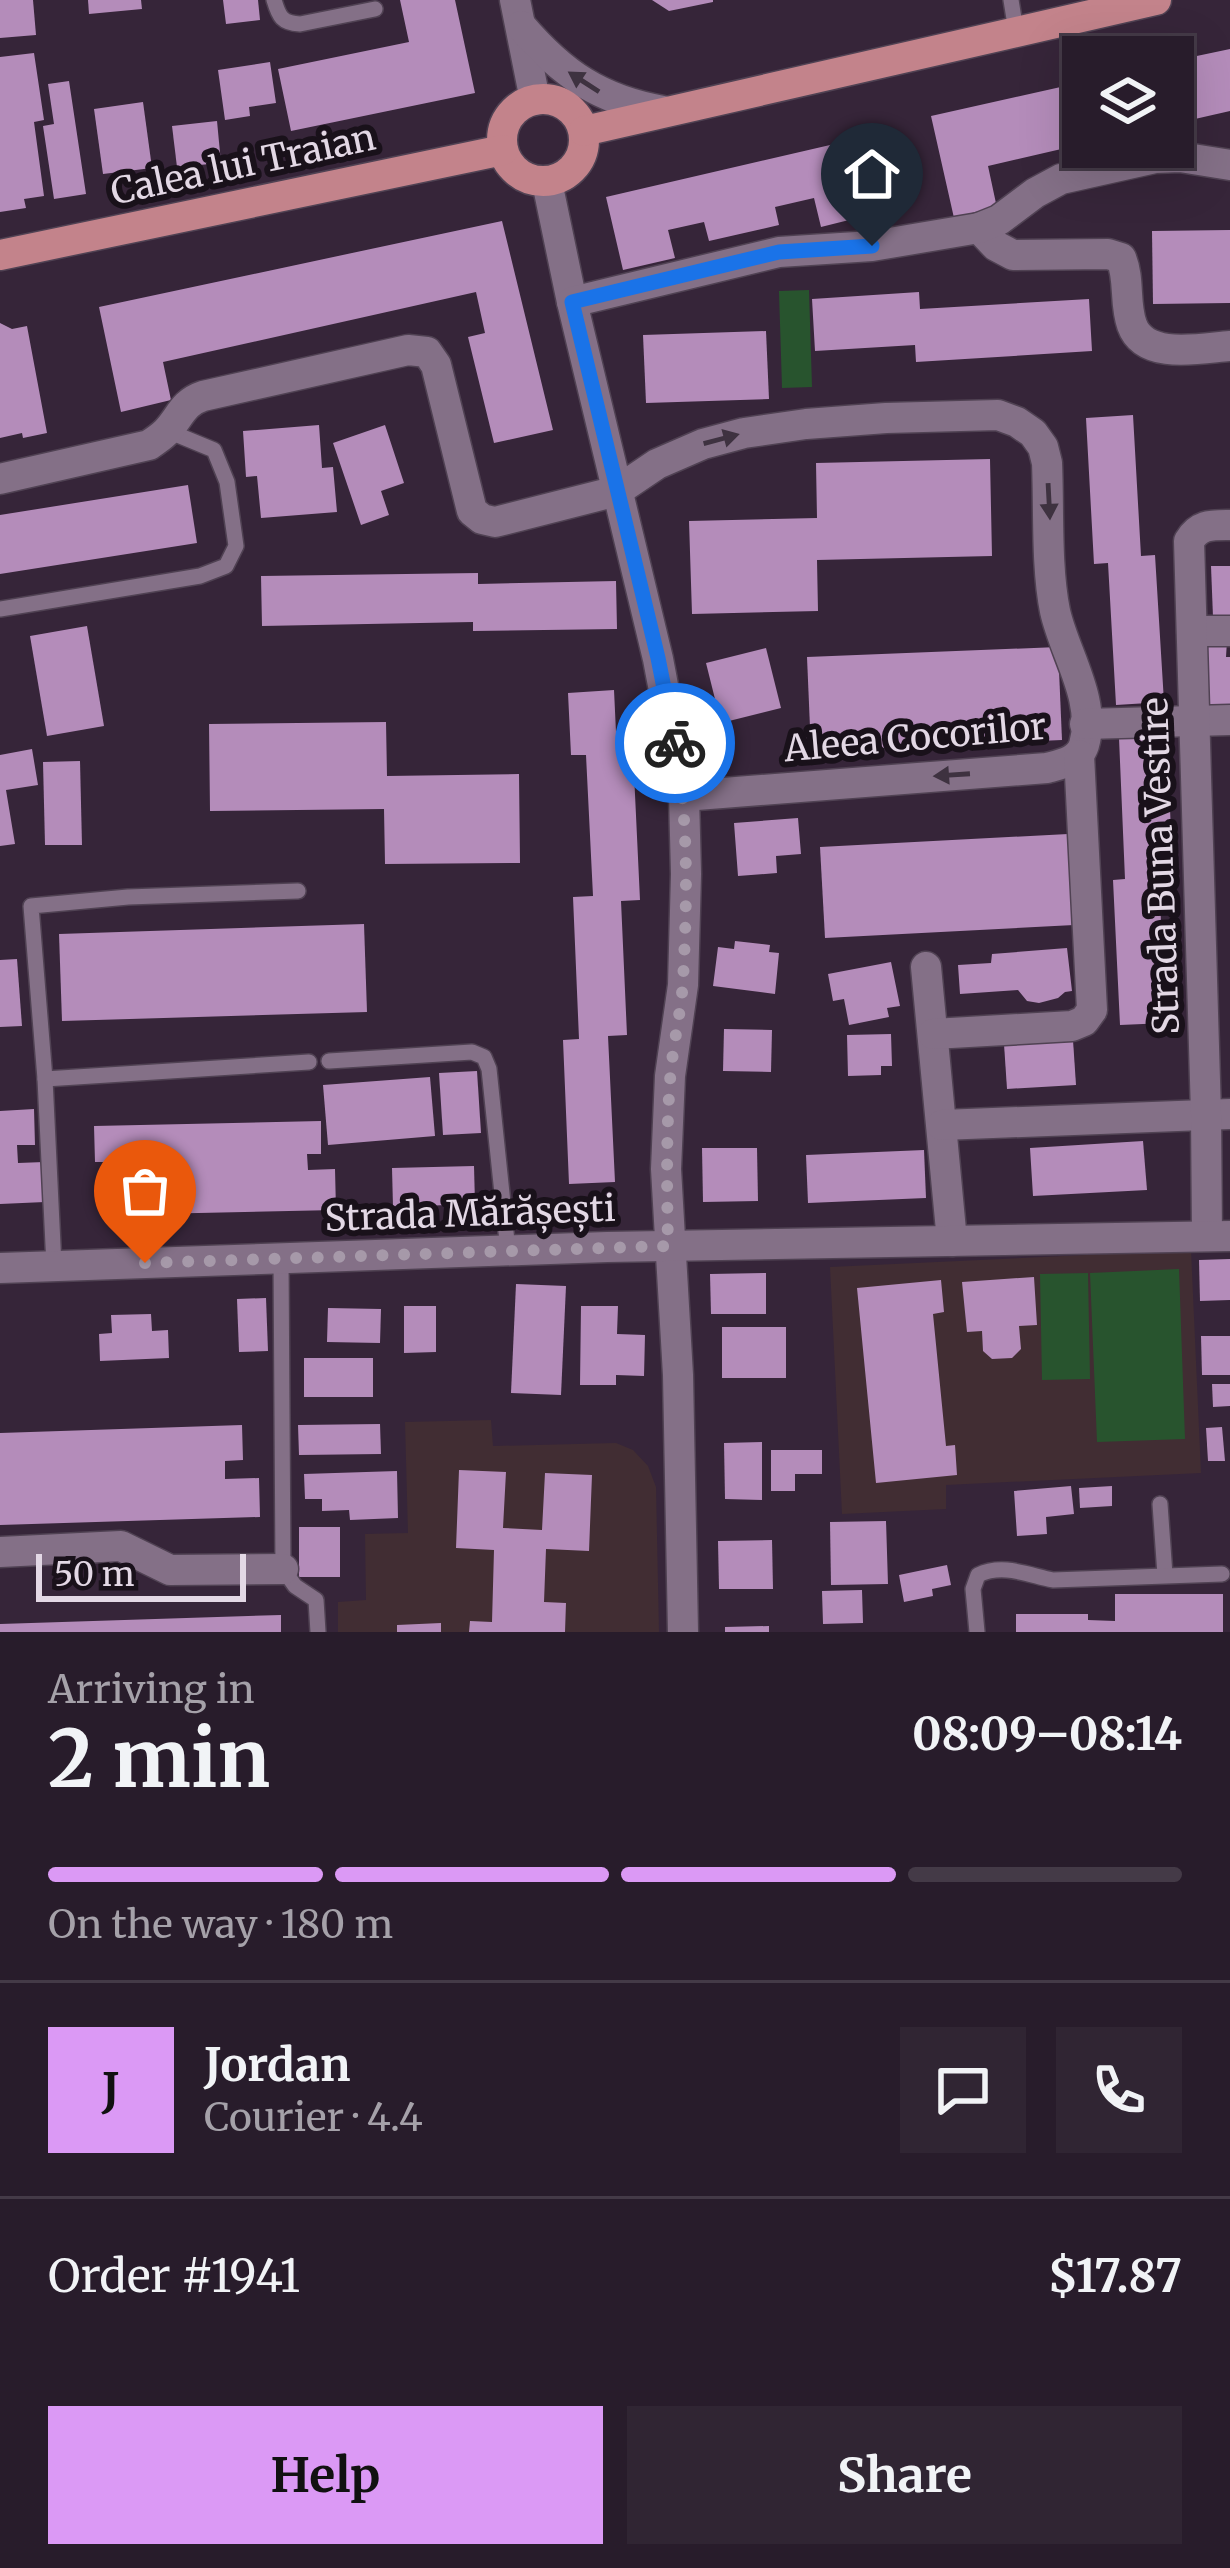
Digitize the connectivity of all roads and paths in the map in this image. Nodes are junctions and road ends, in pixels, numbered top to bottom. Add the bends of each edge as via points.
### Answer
1 (274, 0) edge
2 (1011, 0) edge
3 (1156, 0) edge
4 (375, 9) dead end
5 (518, 13) edge
6 (1016, 32) junction
7 (535, 100) junction
8 (663, 111) junction
9 (584, 130) junction
10 (502, 150) junction
11 (1230, 165) edge
12 (547, 182) junction
13 (979, 228) junction
14 (0, 255) edge
15 (572, 302) junction
16 (1230, 346) edge
17 (168, 430) junction
18 (0, 479) edge
19 (617, 491) junction
20 (1230, 525) edge
21 (0, 609) edge
22 (1192, 631) junction
23 (1230, 631) edge
24 (1230, 719) edge
25 (1194, 720) junction
26 (1085, 724) junction
27 (1079, 755) junction
28 (684, 796) junction
29 (298, 891) dead end
30 (926, 967) dead end
31 (933, 1034) junction
32 (329, 1061) dead end
33 (309, 1062) dead end
34 (45, 1079) junction
35 (1218, 1114) edge
36 (942, 1125) junction
37 (1218, 1236) edge
38 (952, 1240) junction
39 (668, 1246) junction
40 (508, 1251) junction
41 (281, 1258) junction
42 (54, 1266) junction
43 (0, 1268) edge
44 (1160, 1504) dead end
45 (0, 1552) edge
46 (283, 1569) junction
47 (1222, 1574) dead end
48 (1165, 1575) junction
49 (318, 1632) edge
50 (683, 1632) edge
51 (977, 1632) edge

1 - 4 lane via 288,24
2 - 6 lane
3 - 6 main road
5 - 7 street
8 -> 5 street via 600,93 544,53
6 - 8 main road
7 - 9 main road via 560,102
7 - 10 main road via 512,113
8 - 9 main road
9 - 12 main road via 572,170
10 - 12 main road via 524,177
10 - 14 main road, Calea lui Traian
11 - 13 street via 1155,158 1061,179
12 - 15 street
13 - 15 street via 779,252
13 - 16 street via 1013,255 1121,258 1138,335 1165,349
15 - 19 street
17 - 18 street via 149,445
17 - 19 street via 203,396 428,352 472,511 482,519
17 - 21 lane via 214,450 236,546 226,566
19 -> 26 street, Aleea Cocorilor via 657,464 744,433 906,417 998,415 1017,422 1043,446 1047,463 1055,611
19 - 28 street
20 - 22 street, Strada Buna Vestire via 1196,530 1189,541
22 - 23 street
22 - 25 street, Strada Buna Vestire
24 - 25 street, Aleea Cocorilor
25 - 26 street, Aleea Cocorilor
25 - 35 street, Strada Buna Vestire
26 - 27 street, Aleea Cocorilor
27 -> 28 street, Aleea Cocorilor via 1047,768
27 - 31 street, Aleea Cocorilor via 1092,1010 1072,1026
28 - 39 street
29 - 34 lane via 31,906
30 - 31 street
31 - 36 street
32 - 40 lane via 484,1057
33 - 34 lane
34 - 42 lane
35 - 36 street
35 - 37 street, Strada Buna Vestire
36 - 38 street
37 - 38 street, Strada Mărășești
38 - 39 street, Strada Mărășești
39 - 40 street, Strada Mărășești
39 - 50 street
40 - 41 street, Strada Mărășești
41 - 42 street, Strada Mărășești
41 - 46 lane
42 - 43 street, Strada Mărășești
44 - 48 lane
45 - 46 street via 121,1546 170,1570
46 - 49 lane via 316,1600
47 - 48 lane
48 - 51 lane via 1053,1580 988,1570 973,1588

